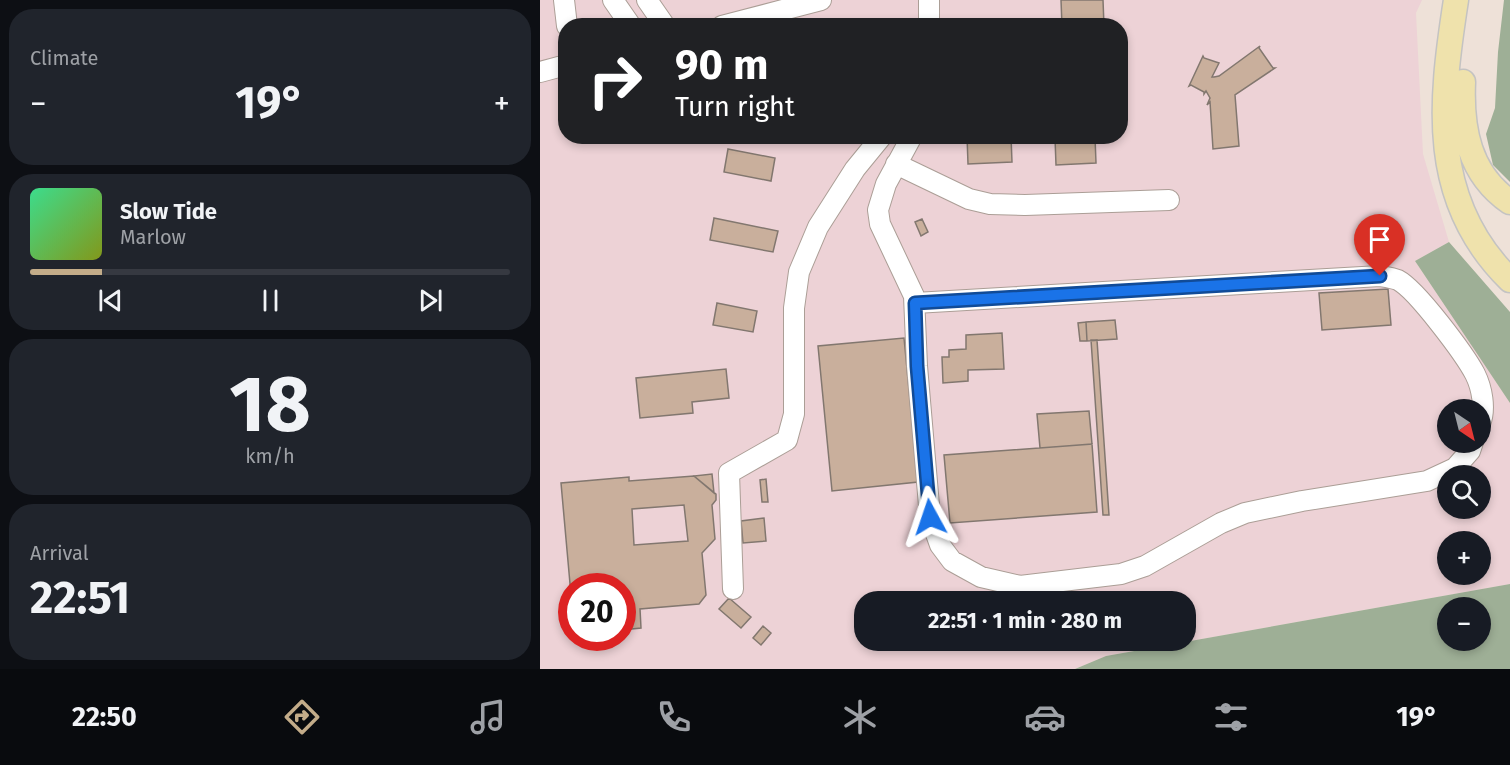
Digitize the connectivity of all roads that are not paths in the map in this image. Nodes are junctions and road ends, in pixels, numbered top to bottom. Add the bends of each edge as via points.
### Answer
1 (564, 0) edge
2 (612, 0) edge
3 (647, 0) edge
4 (821, 0) edge
5 (928, 0) edge
6 (1456, 0) edge
7 (1473, 0) edge
8 (566, 18) edge
9 (625, 18) edge
10 (659, 18) edge
11 (752, 18) edge
12 (929, 18) edge
13 (558, 67) edge
14 (540, 72) edge
15 (875, 144) edge
16 (908, 144) edge
17 (896, 165) junction
18 (1169, 200) dead end
19 (1510, 202) edge
20 (1510, 280) edge
21 (915, 303) junction
22 (1482, 399) edge
23 (1468, 453) edge
24 (733, 589) dead end

1 - 8 street
2 - 9 street
3 - 10 street
4 - 11 street
5 - 12 street
6 - 20 main road via 1447,59 1448,166 1458,202 1475,237
7 - 19 main road via 1464,60 1462,113 1470,150 1483,175
13 - 14 street
15 - 24 street via 818,227 799,272 794,308 794,414 787,440 729,473
16 - 17 street
17 - 18 street via 969,199 990,204
17 - 21 street via 878,210 880,224
21 - 22 street via 1380,276 1398,280 1424,304 1476,375
21 - 23 street via 930,517 940,545 952,561 981,577 1020,586 1121,574 1145,566 1245,513 1427,481 1455,468

